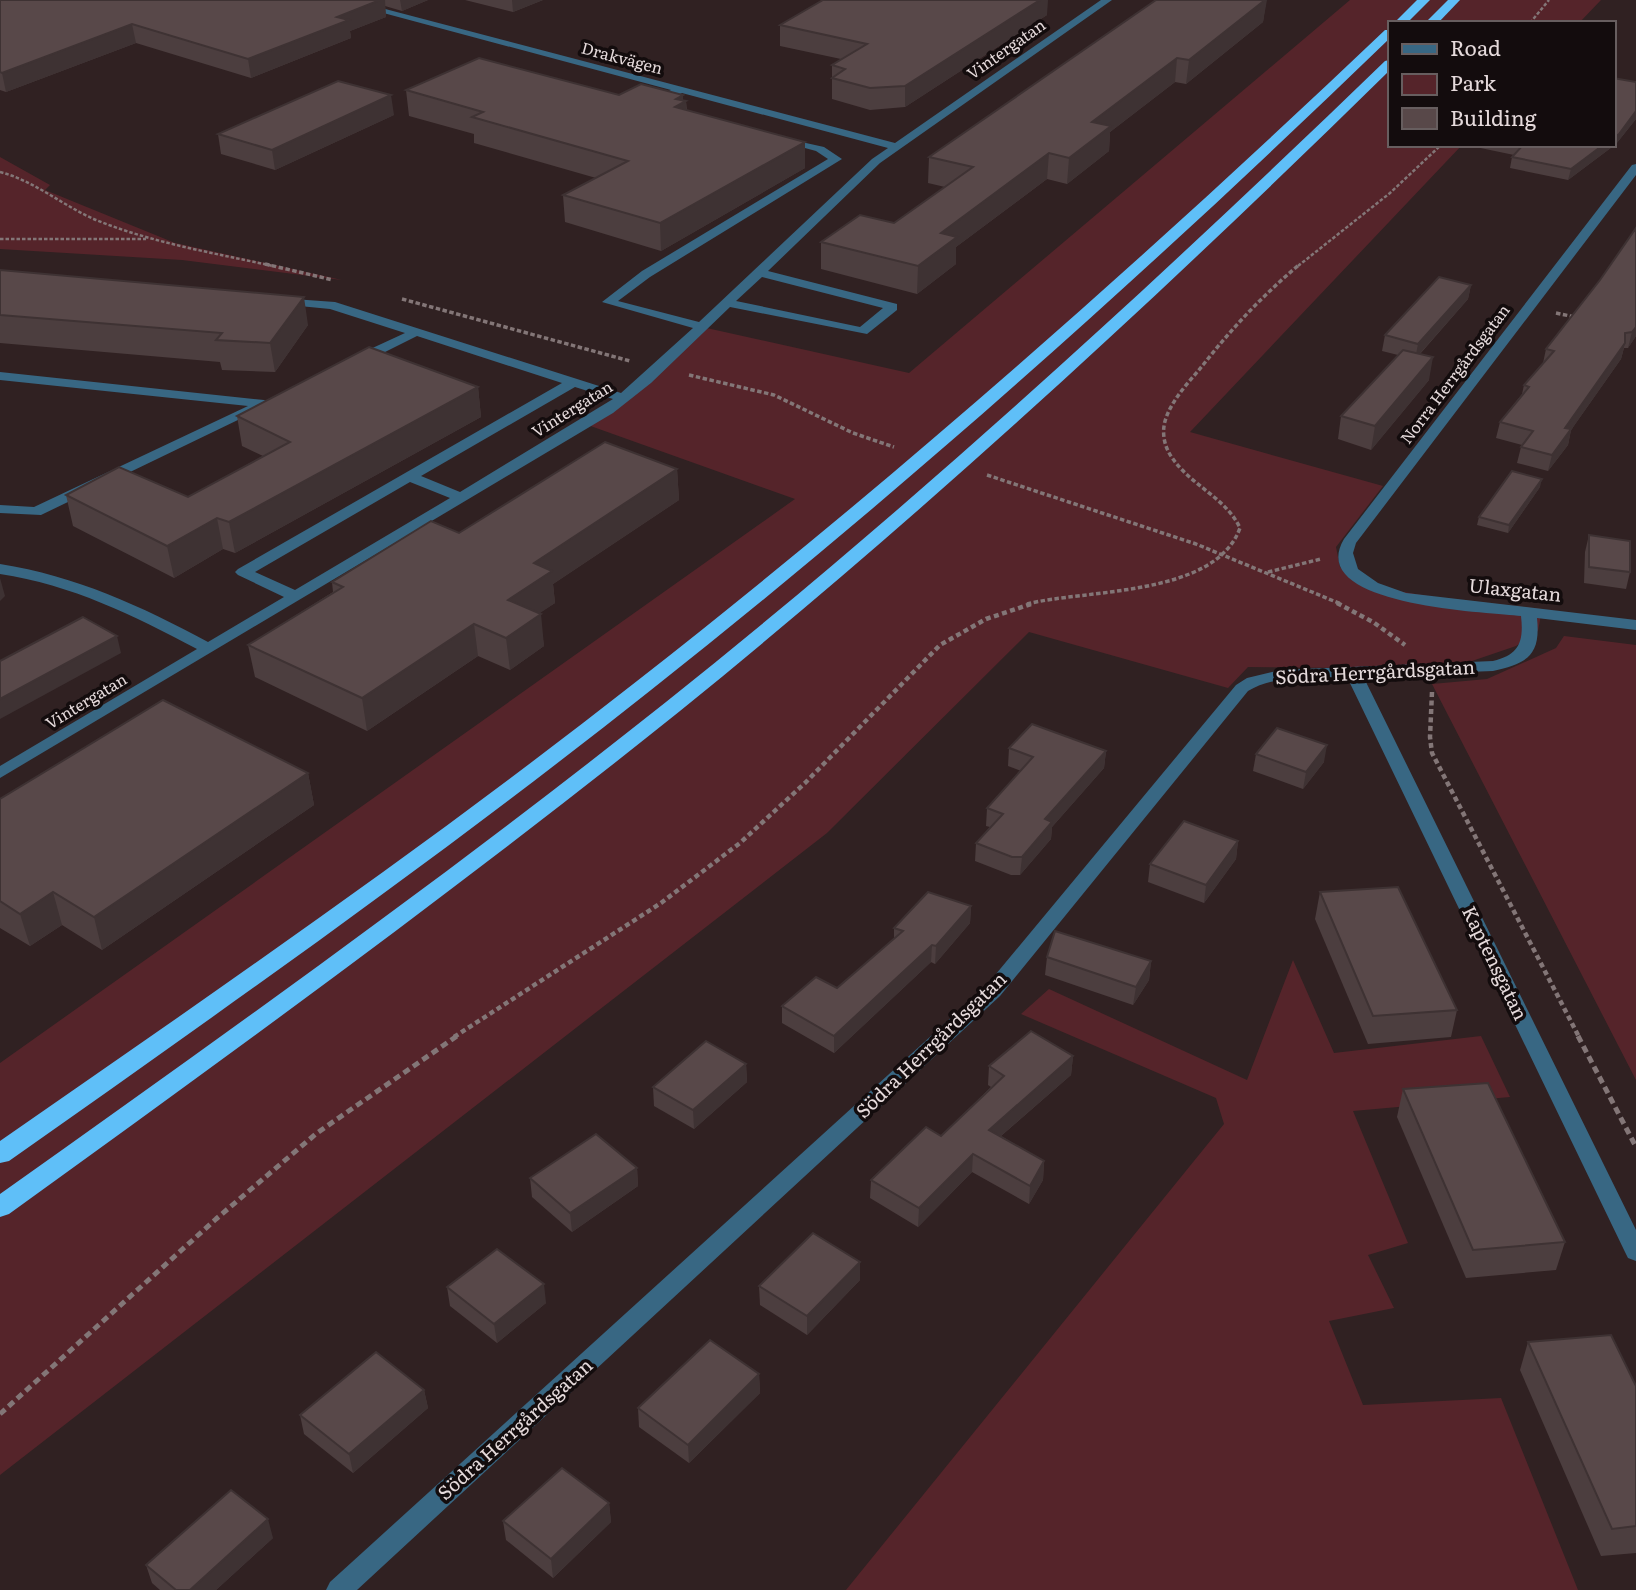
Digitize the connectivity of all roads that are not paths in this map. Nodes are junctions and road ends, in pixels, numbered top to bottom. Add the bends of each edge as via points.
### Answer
1 (340, 0) edge
2 (1107, 0) edge
3 (1424, 0) edge
4 (1454, 0) edge
5 (1402, 21) edge
6 (1433, 21) edge
7 (1388, 34) edge
8 (1388, 65) edge
9 (681, 90) junction
10 (676, 109) edge
11 (776, 137) edge
12 (895, 146) junction
13 (1636, 167) edge
14 (758, 272) junction
15 (276, 300) edge
16 (727, 303) junction
17 (702, 327) junction
18 (416, 332) junction
19 (346, 365) edge
20 (0, 376) edge
21 (575, 382) junction
22 (625, 398) junction
23 (409, 477) junction
24 (459, 498) junction
25 (0, 509) edge
26 (0, 569) edge
27 (1389, 594) joint
28 (295, 596) junction
29 (1529, 613) junction
30 (1636, 625) edge
31 (208, 648) junction
32 (1353, 673) junction
33 (0, 773) edge
34 (0, 1154) edge
35 (0, 1207) edge
36 (1636, 1252) edge
37 (339, 1590) edge

1 - 9 street, Drakvägen
2 - 12 street, Vintergatan
3 - 5 highway
4 - 6 highway
7 - 34 highway via 1155,254 1003,389 715,629 487,806 250,980
8 - 35 highway via 1035,399 716,671 569,789 284,1004
9 - 10 street via 656,101
9 - 12 street, Drakvägen
11 - 17 street via 820,149 836,159 646,274 608,302
12 - 14 street, Vintergatan
13 - 27 street, Norra Herrgårdsgatan via 1349,542 1345,557 1349,568
14 - 16 street, Vintergatan
14 - 16 street via 893,307 862,331
15 - 18 street via 331,305
16 - 17 street, Vintergatan
17 - 22 street, Vintergatan
18 - 19 street
18 - 21 street
20 - 25 street via 270,401 36,512
21 - 22 street
21 - 23 street
22 - 24 street, Vintergatan
23 - 24 street
23 - 28 street via 243,572
24 - 28 street, Vintergatan
26 - 31 street via 63,580 105,594
27 - 29 street, Ulaxgatan
28 - 31 street, Vintergatan
29 - 30 street, Ulaxgatan
29 - 32 street, Södra Herrgårdsgatan via 1531,645 1520,657 1493,666
31 - 33 street, Vintergatan
32 - 36 street, Kaptensgatan
32 - 37 street, Södra Herrgårdsgatan via 1280,675 1242,688 992,992

